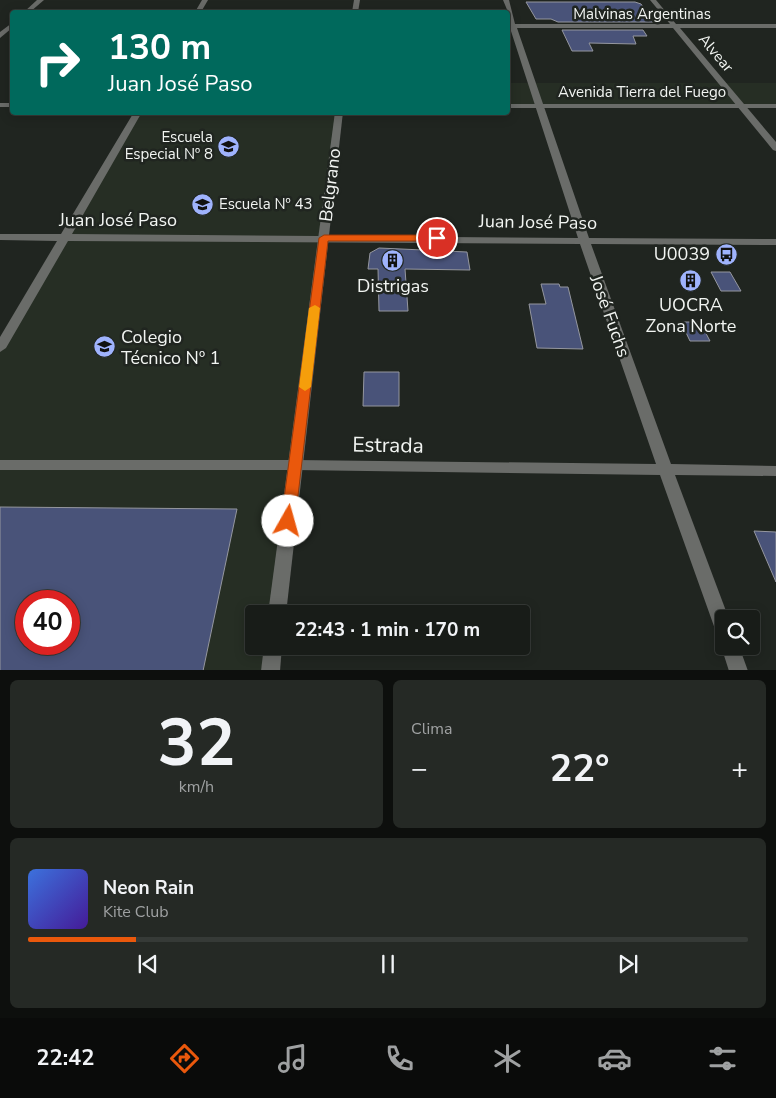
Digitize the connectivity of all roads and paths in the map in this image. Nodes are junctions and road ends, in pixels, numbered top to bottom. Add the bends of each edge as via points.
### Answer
1 (42, 0) edge
2 (653, 0) edge
3 (30, 10) edge
4 (510, 26) edge
5 (674, 26) junction
6 (776, 26) edge
7 (10, 27) edge
8 (0, 36) edge
9 (510, 106) edge
10 (541, 106) junction
11 (742, 106) junction
12 (776, 106) edge
13 (136, 115) edge
14 (339, 115) edge
15 (776, 148) edge
16 (0, 237) edge
17 (64, 238) junction
18 (324, 238) junction
19 (584, 241) junction
20 (776, 242) edge
21 (0, 348) edge
22 (0, 465) edge
23 (295, 465) junction
24 (666, 471) junction
25 (776, 471) edge
26 (278, 605) edge
27 (717, 610) edge
28 (272, 655) edge
29 (733, 655) edge
30 (270, 670) edge
31 (739, 670) edge

1 - 3 street
2 - 5 street, Alvear
4 - 5 street, Malvinas Argentinas
4 - 10 street, José Fuchs
5 - 6 street, Malvinas Argentinas
5 - 11 street, Alvear
7 - 8 street
9 - 10 street, Avenida Tierra del Fuego
10 - 11 street, Avenida Tierra del Fuego
10 - 19 street, José Fuchs
11 - 12 street, Avenida Tierra del Fuego
11 - 15 street, Alvear
13 - 17 street
14 - 18 street, Belgrano
16 - 17 street, Juan José Paso
17 - 18 street, Juan José Paso
17 - 21 street
18 - 19 street, Juan José Paso
18 - 23 street, Belgrano
19 - 20 street, Juan José Paso
19 - 24 street, José Fuchs
22 - 23 street, Estrada
23 - 24 street, Estrada
23 - 26 street, Belgrano
24 - 25 street, Estrada
24 - 27 street, José Fuchs
28 - 30 street
29 - 31 street

